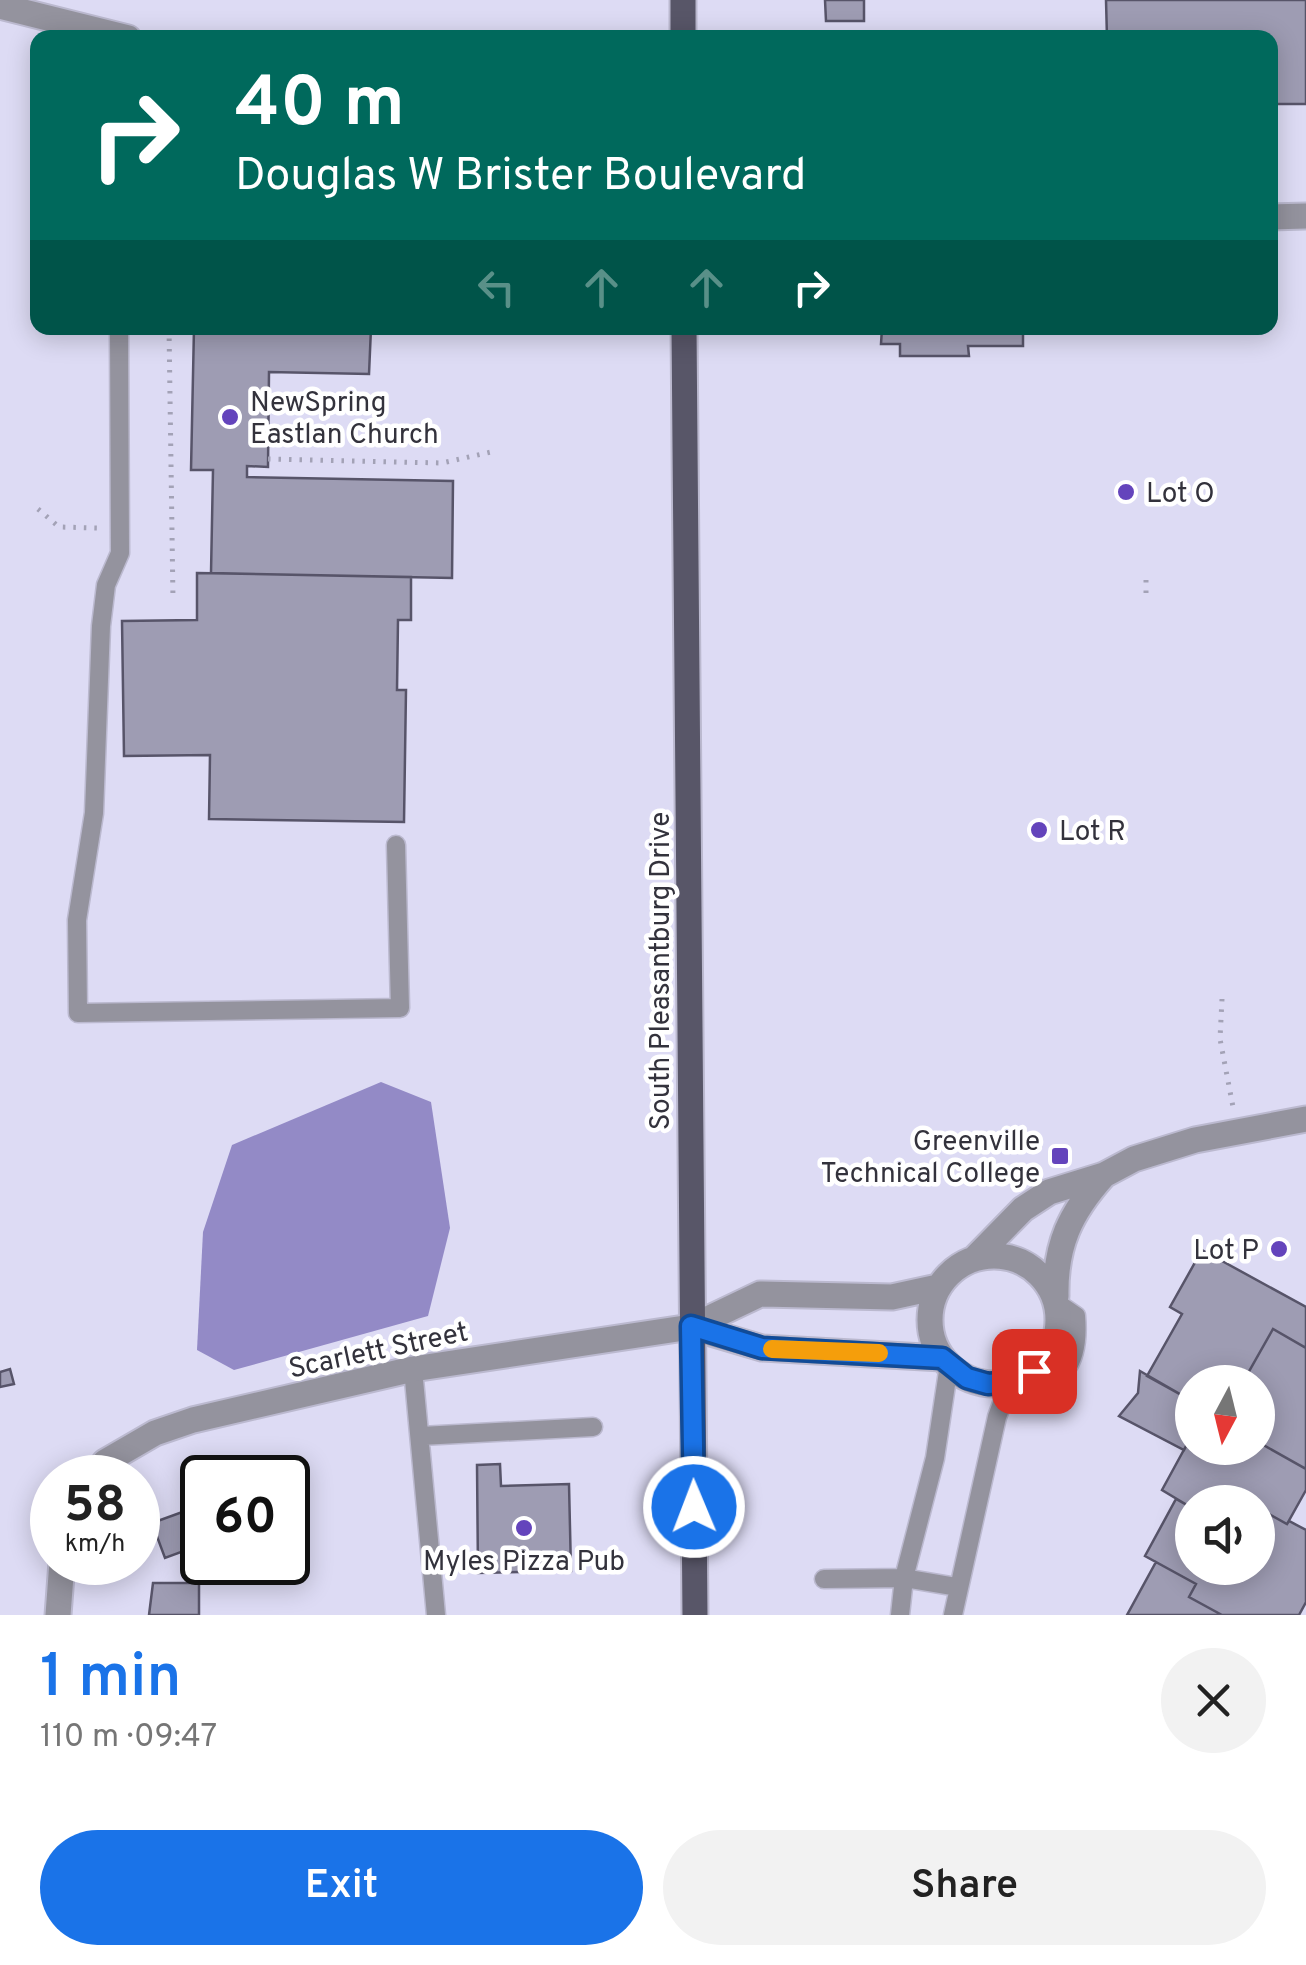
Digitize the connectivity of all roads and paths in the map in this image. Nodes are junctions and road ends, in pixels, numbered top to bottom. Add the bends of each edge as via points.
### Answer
1 (683, 0) edge
2 (0, 6) edge
3 (96, 30) edge
4 (683, 30) edge
5 (1306, 216) edge
6 (1278, 218) edge
7 (119, 335) edge
8 (169, 335) edge
9 (684, 335) edge
10 (491, 452) dead end
11 (268, 459) dead end
12 (38, 509) dead end
13 (106, 529) dead end
14 (1146, 580) dead end
15 (1146, 599) dead end
16 (173, 600) dead end
17 (396, 845) dead end
18 (1222, 999) dead end
19 (1306, 1119) edge
20 (1238, 1130) junction
21 (1104, 1175) junction
22 (976, 1257) junction
23 (938, 1287) junction
24 (1057, 1301) junction
25 (691, 1326) junction
26 (945, 1362) junction
27 (413, 1369) junction
28 (1014, 1381) junction
29 (594, 1427) dead end
30 (421, 1436) junction
31 (117, 1455) edge
32 (904, 1578) junction
33 (824, 1579) dead end
34 (60, 1585) edge
35 (958, 1587) junction
36 (58, 1615) edge
37 (436, 1615) edge
38 (694, 1615) edge
39 (900, 1615) edge
40 (953, 1615) edge

1 - 4 main road
2 - 3 street
5 - 6 street
7 - 17 lane via 120,553 106,585 101,626 94,813 78,920 78,1013 400,1008
8 - 16 path
9 - 25 main road, South Pleasantburg Drive
10 - 11 path via 442,463
12 - 13 path via 60,527
14 - 15 path
18 - 20 path via 1220,1039
19 - 20 street
20 - 21 street via 1134,1159
21 - 22 street via 1049,1192
21 - 24 street via 1068,1224 1055,1269
22 - 23 street
22 - 24 street via 1015,1258 1032,1267
23 - 25 street via 892,1297 760,1294
23 - 26 street via 930,1323
24 - 28 street via 1056,1341 1034,1371
25 - 26 street via 762,1348
25 - 27 street, Scarlett Street
25 - 38 main road, South Pleasantburg Drive
26 - 28 street via 978,1381
26 - 32 lane via 935,1458
27 - 30 lane
27 - 31 street, Scarlett Street via 193,1420
28 - 35 lane via 997,1417
29 - 30 lane
30 - 37 lane
32 - 33 lane
32 - 35 lane
32 - 39 lane
34 - 36 street
35 - 40 lane

